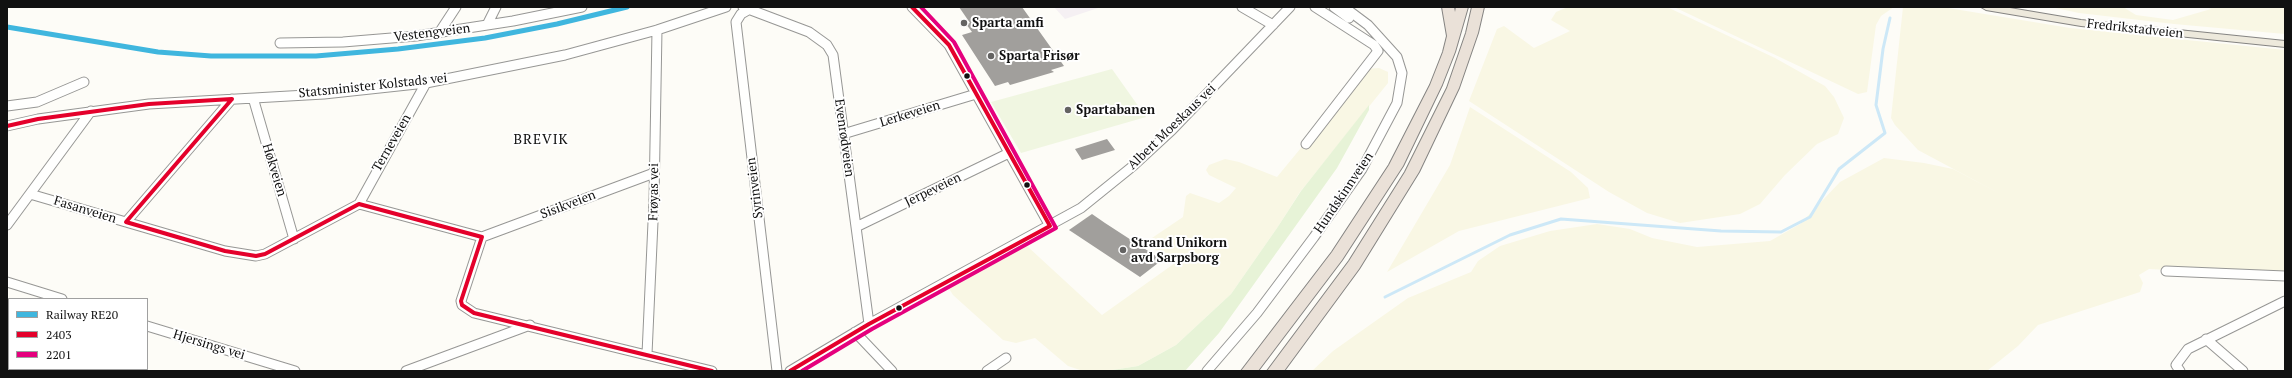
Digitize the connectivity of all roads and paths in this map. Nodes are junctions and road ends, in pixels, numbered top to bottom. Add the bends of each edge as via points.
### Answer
1 (456, 7) edge
2 (496, 7) edge
3 (582, 7) edge
4 (726, 7) edge
5 (912, 7) edge
6 (1242, 7) edge
7 (1290, 7) edge
8 (1315, 7) edge
9 (1334, 7) edge
10 (1344, 7) edge
11 (1448, 7) edge
12 (1462, 7) edge
13 (1478, 7) edge
14 (1986, 7) edge
15 (745, 8) edge
16 (487, 25) junction
17 (1273, 25) junction
18 (657, 30) junction
19 (439, 33) junction
20 (1377, 35) junction
21 (1452, 41) junction
22 (280, 44) dead end
23 (2285, 44) edge
24 (84, 82) dead end
25 (426, 82) junction
26 (976, 94) junction
27 (232, 99) junction
28 (254, 101) dead end
29 (7, 106) edge
30 (91, 111) junction
31 (10, 124) edge
32 (843, 134) junction
33 (1306, 144) dead end
34 (1009, 153) junction
35 (654, 173) junction
36 (30, 194) junction
37 (359, 204) junction
38 (126, 222) junction
39 (7, 225) edge
40 (1050, 226) junction
41 (856, 227) junction
42 (482, 237) junction
43 (294, 239) junction
44 (2166, 271) dead end
45 (2285, 276) edge
46 (7, 282) edge
47 (59, 298) edge
48 (2285, 301) edge
49 (869, 324) junction
50 (530, 325) junction
51 (148, 326) edge
52 (855, 332) junction
53 (2206, 339) junction
54 (647, 354) junction
55 (1006, 358) dead end
56 (295, 371) edge
57 (406, 371) edge
58 (712, 371) edge
59 (777, 371) edge
60 (790, 371) edge
61 (892, 371) edge
62 (987, 371) edge
63 (1207, 371) edge
64 (1249, 371) edge
65 (1275, 371) edge
66 (2180, 371) edge
67 (2243, 371) edge

1 - 19 street
2 - 16 street
3 - 16 street, Vestengveien
4 - 18 street, Statsminister Kolstads vei
5 - 26 street via 942,36
6 - 17 street
7 - 17 street, Albert Moeskaus vei
8 - 33 street via 1374,45 1378,51
9 - 20 street
10 - 20 street, Hundskinnveien
11 - 21 highway
12 - 21 highway
13 - 65 highway via 1453,88 1412,172 1354,265
14 - 23 main road, Fredrikstadveien via 2081,23
15 - 32 street, Evenrødveien via 809,32 827,45 833,55
15 - 59 street, Syrinveien via 736,22
16 - 19 street, Vestengveien
17 - 40 street, Albert Moeskaus vei via 1189,113 1133,166 1081,208
18 - 25 street, Statsminister Kolstads vei via 559,56
18 - 35 street, Frøyas vei
19 - 22 street, Vestengveien via 342,42
20 - 63 street, Hundskinnveien via 1397,57 1402,73 1397,103 1358,175 1257,313
21 - 64 highway via 1425,112 1389,178 1322,278
24 - 29 street via 37,102
25 - 27 street, Statsminister Kolstads vei via 358,91
25 - 37 street, Terneveien
26 - 32 street, Lerkeveien
26 - 34 street
27 - 30 street, Statsminister Kolstads vei via 149,104
27 - 38 street
28 - 43 street, Høkveien
30 - 31 street, Statsminister Kolstads vei
30 - 36 street
32 - 41 street, Evenrødveien
34 - 40 street
34 - 41 street, Jerpeveien
35 - 42 street, Sisikveien
35 - 54 street, Frøyas vei
36 - 38 street, Fasanveien
36 - 39 street
37 - 42 street
37 - 43 street, Fasanveien
38 - 43 street, Fasanveien via 248,256 265,254
40 - 49 street, Albert Moeskaus vei
41 - 49 street, Evenrødveien
42 - 50 street via 462,294 462,305 474,313
44 - 45 street
46 - 47 street
48 - 53 street
49 - 52 street, Albert Moeskaus vei
50 - 54 street
50 - 57 street
51 - 56 street, Hjersings vei
52 - 60 street, Albert Moeskaus vei
52 - 61 street
53 - 66 street via 2188,349 2178,360 2176,365
53 - 67 street
54 - 58 street
55 - 62 street

